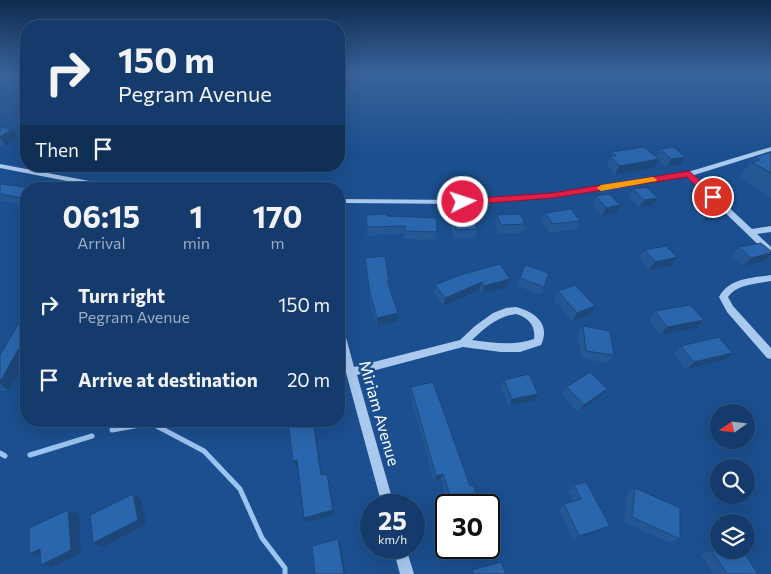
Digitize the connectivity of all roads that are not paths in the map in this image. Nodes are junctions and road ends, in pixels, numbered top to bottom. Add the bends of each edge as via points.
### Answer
1 (771, 149) edge
2 (0, 166) edge
3 (20, 170) edge
4 (32, 172) edge
5 (689, 174) junction
6 (84, 182) edge
7 (345, 201) edge
8 (771, 229) edge
9 (750, 232) junction
10 (771, 252) edge
11 (771, 278) edge
12 (463, 343) junction
13 (345, 351) edge
14 (771, 356) edge
15 (351, 372) junction
16 (385, 494) edge
17 (403, 559) edge
18 (407, 574) edge

1 - 5 street
2 - 3 street
4 - 6 street
5 - 7 street via 524,198 463,202
5 - 9 street
8 - 9 street
9 - 10 street
11 - 14 street via 734,286 726,290 723,297
12 - 12 street via 520,348 538,342 540,334 532,317 523,311 513,310 493,318
12 - 15 street
13 - 15 street, Miriam Avenue
15 - 16 street, Miriam Avenue
17 - 18 street

